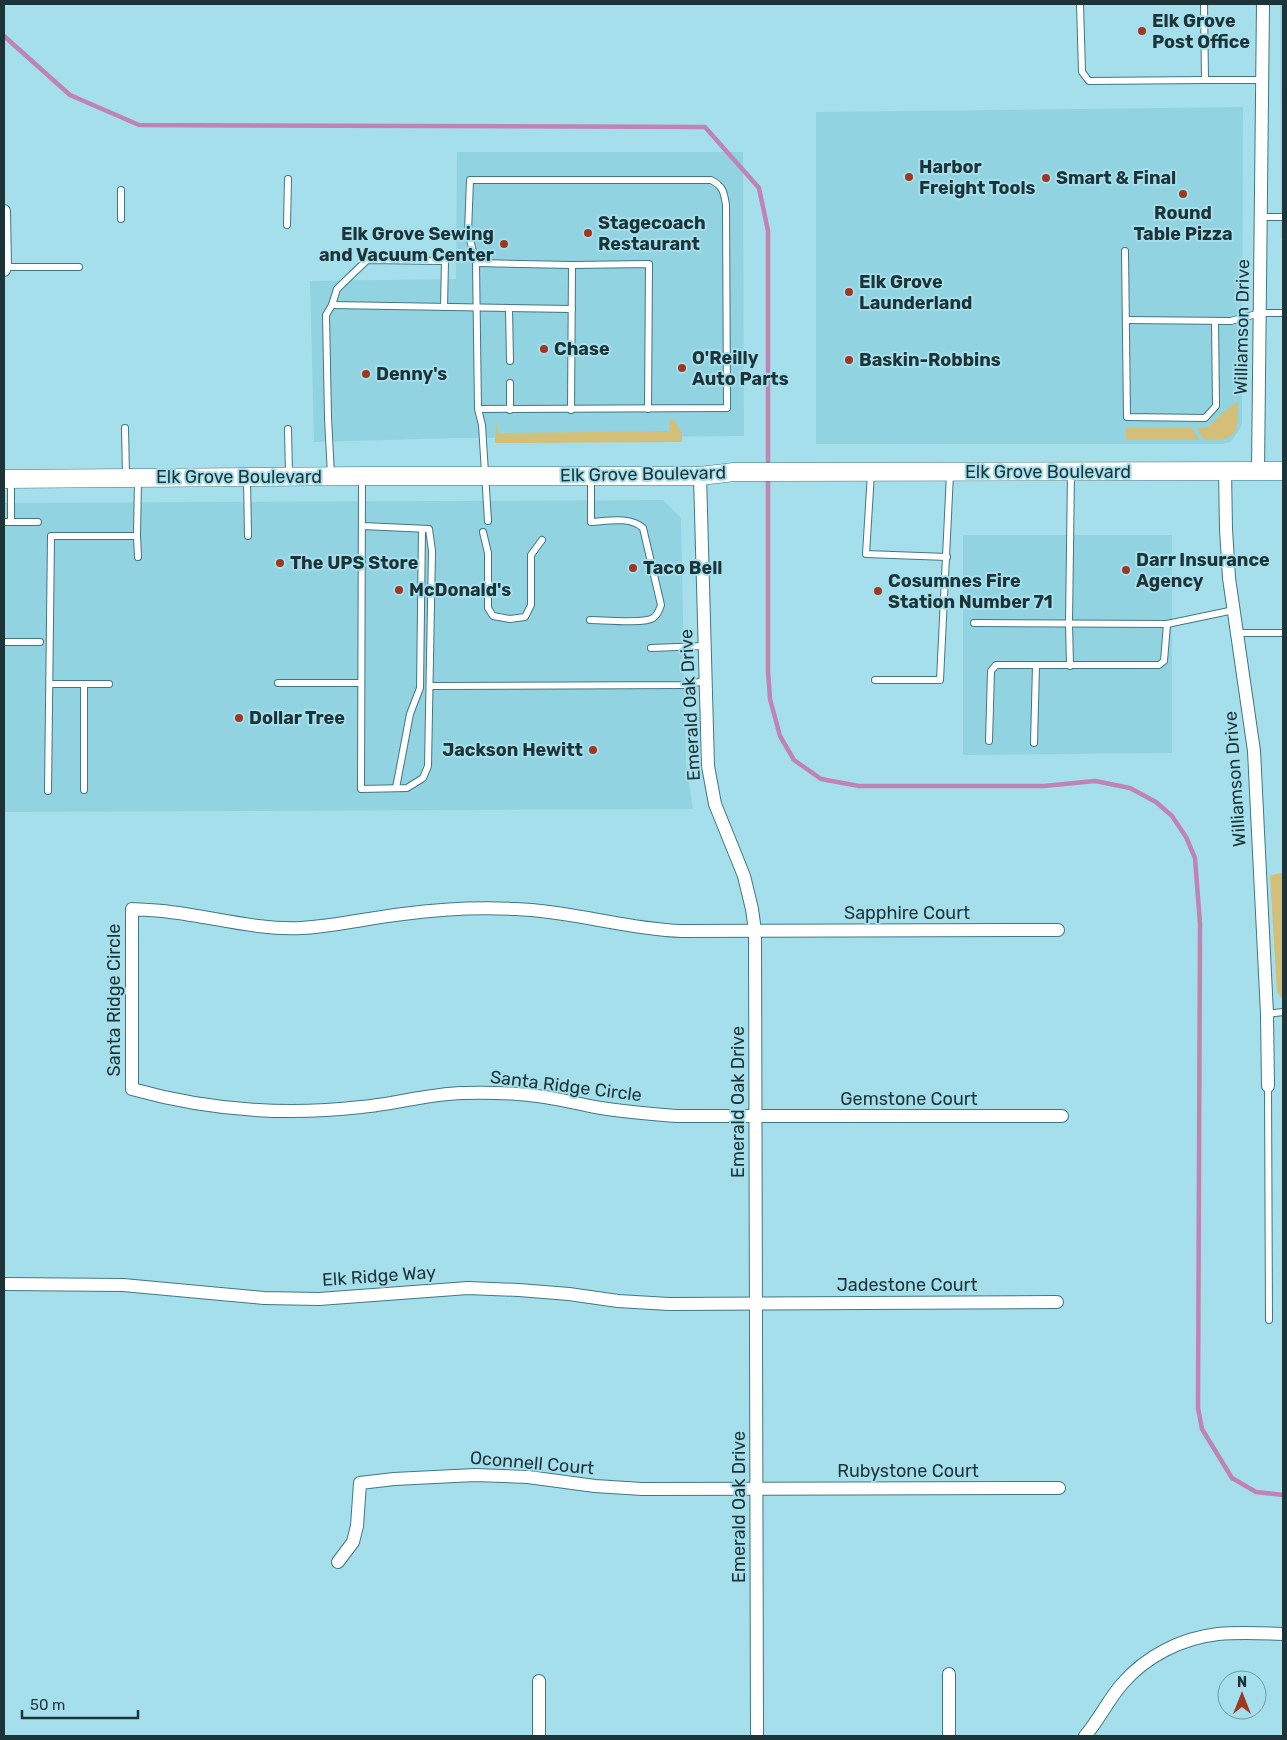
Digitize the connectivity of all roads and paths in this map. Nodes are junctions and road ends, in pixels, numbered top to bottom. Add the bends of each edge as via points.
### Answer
1 (1080, 4) edge
2 (1204, 4) edge
3 (1263, 4) edge
4 (1205, 80) junction
5 (1262, 80) junction
6 (288, 179) dead end
7 (121, 190) dead end
8 (4, 211) edge
9 (1261, 217) junction
10 (1283, 217) edge
11 (121, 219) dead end
12 (287, 226) dead end
13 (1125, 251) dead end
14 (476, 263) junction
15 (572, 265) junction
16 (79, 267) dead end
17 (4, 268) edge
18 (332, 305) junction
19 (444, 307) junction
20 (477, 309) junction
21 (509, 309) junction
22 (572, 309) junction
23 (1260, 313) junction
24 (1283, 313) edge
25 (1126, 320) junction
26 (1215, 321) junction
27 (510, 362) dead end
28 (510, 383) dead end
29 (478, 409) junction
30 (648, 409) junction
31 (510, 410) junction
32 (571, 410) junction
33 (124, 428) dead end
34 (288, 428) dead end
35 (1225, 470) junction
36 (1258, 471) junction
37 (1283, 471) edge
38 (871, 472) junction
39 (950, 472) junction
40 (1071, 472) junction
41 (590, 475) junction
42 (289, 476) junction
43 (331, 476) junction
44 (362, 476) junction
45 (486, 476) junction
46 (700, 476) junction
47 (247, 477) junction
48 (132, 478) junction
49 (8, 479) edge
50 (488, 520) dead end
51 (4, 522) edge
52 (11, 522) junction
53 (38, 522) dead end
54 (362, 526) junction
55 (422, 529) junction
56 (483, 532) dead end
57 (137, 536) junction
58 (248, 536) dead end
59 (542, 540) dead end
60 (138, 556) dead end
61 (947, 556) junction
62 (1234, 610) junction
63 (590, 620) dead end
64 (974, 623) dead end
65 (1069, 623) junction
66 (1167, 624) junction
67 (1237, 633) junction
68 (1283, 633) edge
69 (4, 642) edge
70 (40, 642) dead end
71 (704, 646) junction
72 (651, 648) dead end
73 (1036, 666) junction
74 (1070, 666) junction
75 (875, 680) dead end
76 (705, 681) junction
77 (278, 683) dead end
78 (361, 683) junction
79 (50, 684) junction
80 (84, 684) junction
81 (109, 684) dead end
82 (430, 686) junction
83 (989, 741) dead end
84 (1034, 743) dead end
85 (396, 788) junction
86 (84, 790) dead end
87 (48, 791) dead end
88 (1058, 930) dead end
89 (755, 931) junction
90 (1283, 1012) edge
91 (1267, 1014) junction
92 (1268, 1086) joint
93 (756, 1116) junction
94 (1062, 1116) dead end
95 (4, 1284) edge
96 (1057, 1302) dead end
97 (756, 1304) junction
98 (1269, 1320) dead end
99 (1059, 1488) dead end
100 (757, 1489) junction
101 (338, 1562) dead end
102 (1283, 1634) edge
103 (949, 1674) dead end
104 (539, 1681) dead end
105 (538, 1736) edge
106 (757, 1736) edge
107 (949, 1736) edge
108 (1085, 1736) edge

1 - 4 lane via 1082,72 1089,82
2 - 4 lane
3 - 5 street, Williamson Drive
4 - 5 lane
5 - 9 street, Williamson Drive
6 - 12 lane
7 - 11 lane
8 - 17 street
9 - 10 lane
9 - 23 street, Williamson Drive
13 - 25 lane
14 - 15 lane
14 - 20 lane
14 - 30 lane via 468,232 470,180 711,180 720,184 726,205 727,408
15 - 22 lane
15 - 30 lane via 649,264
16 - 17 lane
18 - 19 lane
18 - 19 lane via 337,289 367,260 444,261
18 - 43 lane via 326,315
19 - 20 lane
20 - 21 lane
20 - 29 lane
21 - 22 lane
21 - 27 lane
22 - 32 lane
23 - 24 lane
23 - 26 lane via 1231,321
23 - 36 street, Williamson Drive
25 - 26 lane
25 - 26 lane via 1127,417 1205,418 1216,406
28 - 31 lane
29 - 31 lane
29 - 45 lane
30 - 32 lane
31 - 32 lane
33 - 48 lane
34 - 42 lane
35 - 36 main road, Elk Grove Boulevard
35 - 40 main road, Elk Grove Boulevard
35 - 62 street, Williamson Drive via 1226,529
36 - 37 main road, Elk Grove Boulevard
38 - 39 main road, Elk Grove Boulevard
38 - 46 main road, Elk Grove Boulevard via 734,472
38 - 61 lane via 866,554
39 - 40 main road, Elk Grove Boulevard
39 - 61 lane
40 - 65 lane
41 - 45 main road, Elk Grove Boulevard
41 - 46 main road, Elk Grove Boulevard
41 - 63 lane via 592,522 631,521 643,528 661,605 652,619
42 - 43 main road, Elk Grove Boulevard
42 - 47 main road, Elk Grove Boulevard
43 - 44 main road, Elk Grove Boulevard
44 - 45 main road, Elk Grove Boulevard
44 - 54 lane
45 - 50 lane
46 - 71 street, Emerald Oak Drive
47 - 48 main road, Elk Grove Boulevard
47 - 58 lane
48 - 49 main road, Elk Grove Boulevard
48 - 57 lane
49 - 52 lane
51 - 52 lane
52 - 53 lane
54 - 55 lane
54 - 78 lane
55 - 82 lane via 429,529 432,551
55 - 85 lane via 420,688 410,714
56 - 59 lane via 488,553 488,608 493,616 510,619 525,617 531,606 531,555
57 - 60 lane
57 - 79 lane via 51,536
61 - 75 lane via 940,680
62 - 66 lane
62 - 67 street, Williamson Drive
64 - 65 lane
65 - 66 lane
65 - 74 lane
66 - 74 lane via 1164,661 1159,665
67 - 68 lane
67 - 91 street, Williamson Drive via 1254,750
69 - 70 lane
71 - 72 lane
71 - 76 street, Emerald Oak Drive
73 - 74 lane
73 - 83 lane via 996,664 991,671
73 - 84 lane
76 - 82 lane via 683,685
76 - 89 street, Emerald Oak Drive via 710,785 721,823 744,876
77 - 78 lane
78 - 85 lane via 361,789
79 - 80 lane
79 - 87 lane
80 - 81 lane
80 - 86 lane
82 - 85 lane via 428,766 423,778 408,788
88 - 89 street, Sapphire Court
89 - 93 street, Emerald Oak Drive
89 - 93 street, Santa Ridge Circle via 664,930 518,908 440,910 299,928 262,927 169,911 132,909 132,1088 189,1102 256,1110 324,1111 461,1093 502,1093 638,1113
90 - 91 lane
91 - 92 street, Williamson Drive
92 - 98 lane
93 - 94 street, Gemstone Court
93 - 97 street, Emerald Oak Drive
95 - 97 street, Elk Ridge Way via 122,1285 210,1294 319,1299 493,1289 641,1303
96 - 97 street, Jadestone Court
97 - 100 street, Emerald Oak Drive
99 - 100 street, Rubystone Court
100 - 101 street, Oconnell Court via 642,1489 475,1475 360,1483 353,1542
100 - 106 street, Emerald Oak Drive
102 - 108 street via 1219,1634 1168,1649 1137,1669 1124,1682
103 - 107 street
104 - 105 street

